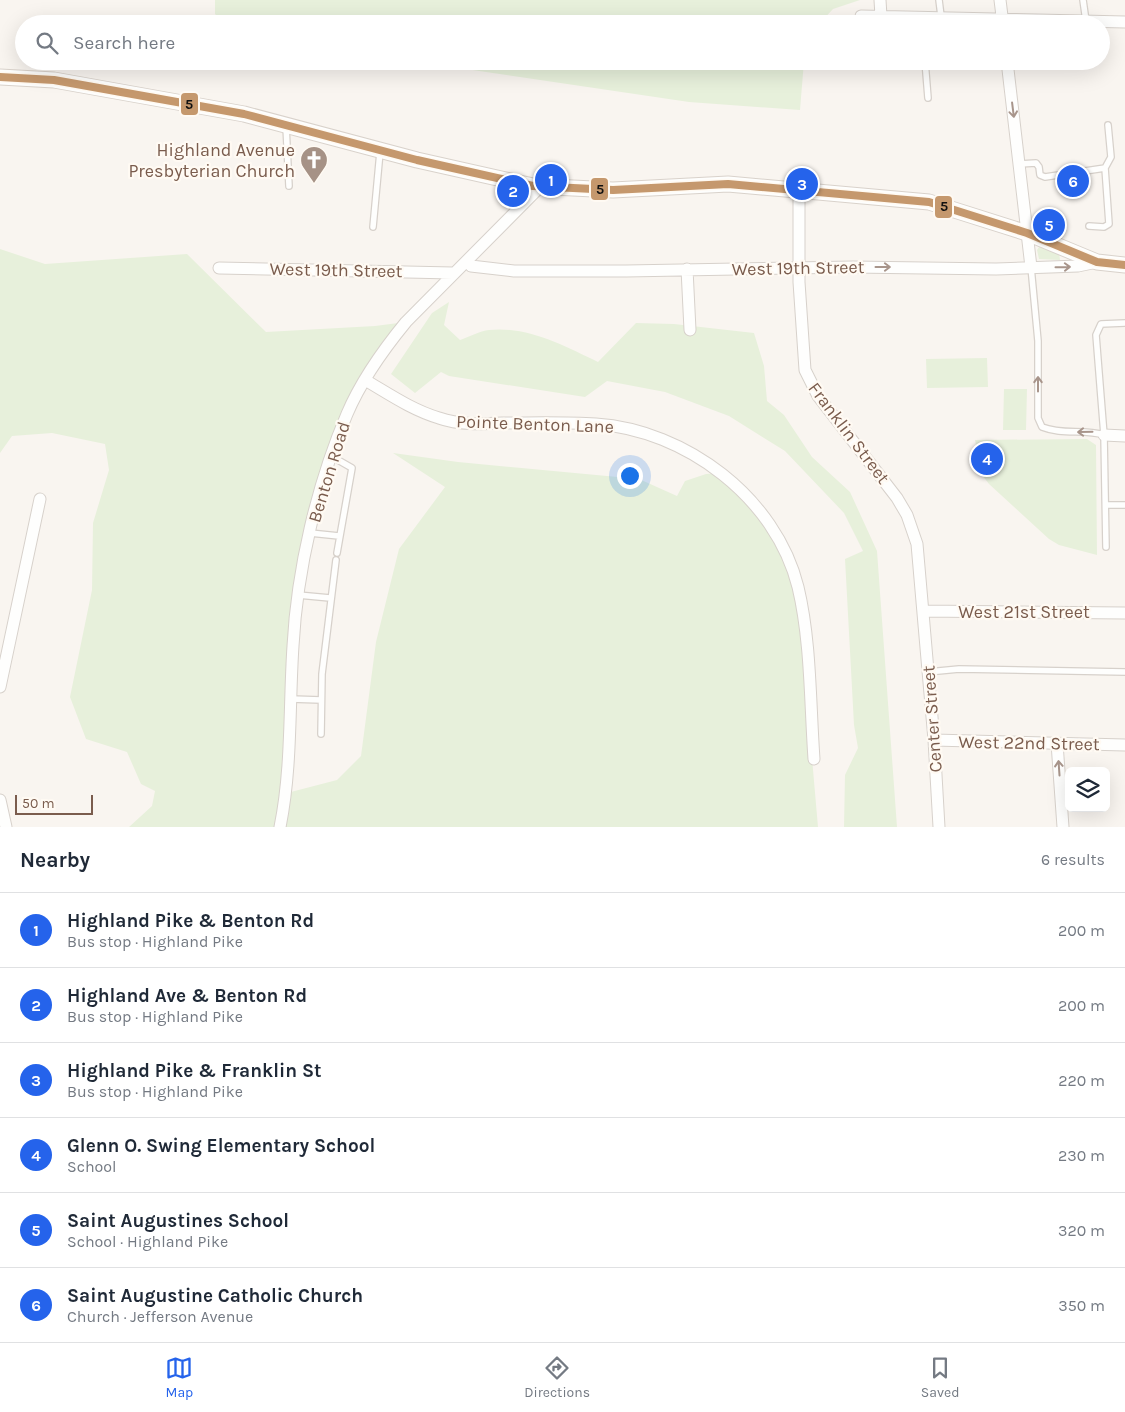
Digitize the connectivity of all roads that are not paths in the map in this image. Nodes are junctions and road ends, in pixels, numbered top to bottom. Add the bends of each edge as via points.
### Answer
1 (880, 0) edge
2 (939, 0) edge
3 (1000, 0) edge
4 (1083, 0) edge
5 (881, 15) edge
6 (941, 15) edge
7 (1001, 15) edge
8 (1085, 15) edge
9 (1110, 22) edge
10 (1125, 22) edge
11 (926, 70) edge
12 (1008, 70) edge
13 (0, 77) edge
14 (928, 98) dead end
15 (286, 124) junction
16 (1108, 125) dead end
17 (380, 150) junction
18 (1019, 164) junction
19 (1105, 168) junction
20 (289, 186) dead end
21 (540, 187) junction
22 (799, 189) junction
23 (1089, 226) dead end
24 (373, 227) dead end
25 (1027, 233) junction
26 (1097, 262) junction
27 (1125, 265) edge
28 (471, 266) dead end
29 (1031, 267) junction
30 (220, 268) dead end
31 (799, 268) junction
32 (687, 270) junction
33 (453, 273) junction
34 (1125, 323) edge
35 (690, 330) dead end
36 (366, 380) junction
37 (1104, 436) junction
38 (1125, 436) edge
39 (331, 456) junction
40 (40, 499) dead end
41 (1106, 505) junction
42 (1125, 505) edge
43 (310, 533) junction
44 (339, 536) junction
45 (1106, 547) dead end
46 (298, 595) junction
47 (330, 598) junction
48 (924, 611) junction
49 (1125, 612) edge
50 (928, 672) junction
51 (1125, 672) edge
52 (0, 687) edge
53 (291, 699) junction
54 (322, 700) junction
55 (321, 734) dead end
56 (934, 740) junction
57 (1057, 743) junction
58 (1125, 745) edge
59 (814, 759) dead end
60 (0, 800) edge
61 (6, 827) edge
62 (280, 827) edge
63 (939, 827) edge
64 (1063, 827) edge

1 - 5 street
2 - 6 lane
3 - 7 street
4 - 8 lane
9 - 10 street
11 - 14 lane
12 -> 18 street
13 - 15 street via 64,81
15 - 17 street
15 - 20 lane
16 - 19 lane via 1111,157
17 - 21 street
17 - 24 lane
18 - 19 lane via 1036,163 1044,177
18 - 25 street
19 - 23 lane via 1109,224
21 - 22 street via 613,190 728,184
21 - 33 street, Benton Road
22 - 25 street via 929,202
22 - 31 street, Franklin Street
25 - 26 street
25 - 29 street
26 - 27 street, West 19th Street
29 -> 26 street, West 19th Street via 1078,266
28 - 32 street, West 19th Street via 514,271
31 -> 29 street, West 19th Street
37 -> 29 lane via 1042,427 1038,418 1038,341
30 - 33 street, West 19th Street
31 - 32 street, West 19th Street
31 - 48 street, Franklin Street via 804,361 809,381 887,483 906,515 916,544
32 - 35 street
33 - 36 street, Benton Road via 406,322
34 - 37 lane via 1101,324 1096,335
36 - 39 street, Benton Road via 348,413
36 - 59 street, Pointe Benton Lane via 410,406 455,423 597,424 650,434 679,446 721,473 741,491 778,537 798,586 804,622
37 - 38 street
37 - 41 lane
39 - 43 street, Benton Road
39 - 44 lane via 352,468
40 - 52 street
41 - 42 lane
41 - 45 lane
43 - 44 lane
43 - 46 street, Benton Road
44 - 47 lane
46 - 47 lane
46 - 53 street, Benton Road
47 - 54 lane
48 - 49 street, West 21st Street
48 - 50 street, Center Street
50 - 51 lane via 959,669
50 - 56 street, Center Street
53 - 54 lane
53 - 62 street, Benton Road via 287,793
54 - 55 lane
56 - 57 street, West 22nd Street
56 - 63 street, Center Street
57 - 58 street, West 22nd Street
64 -> 57 street
60 - 61 street

